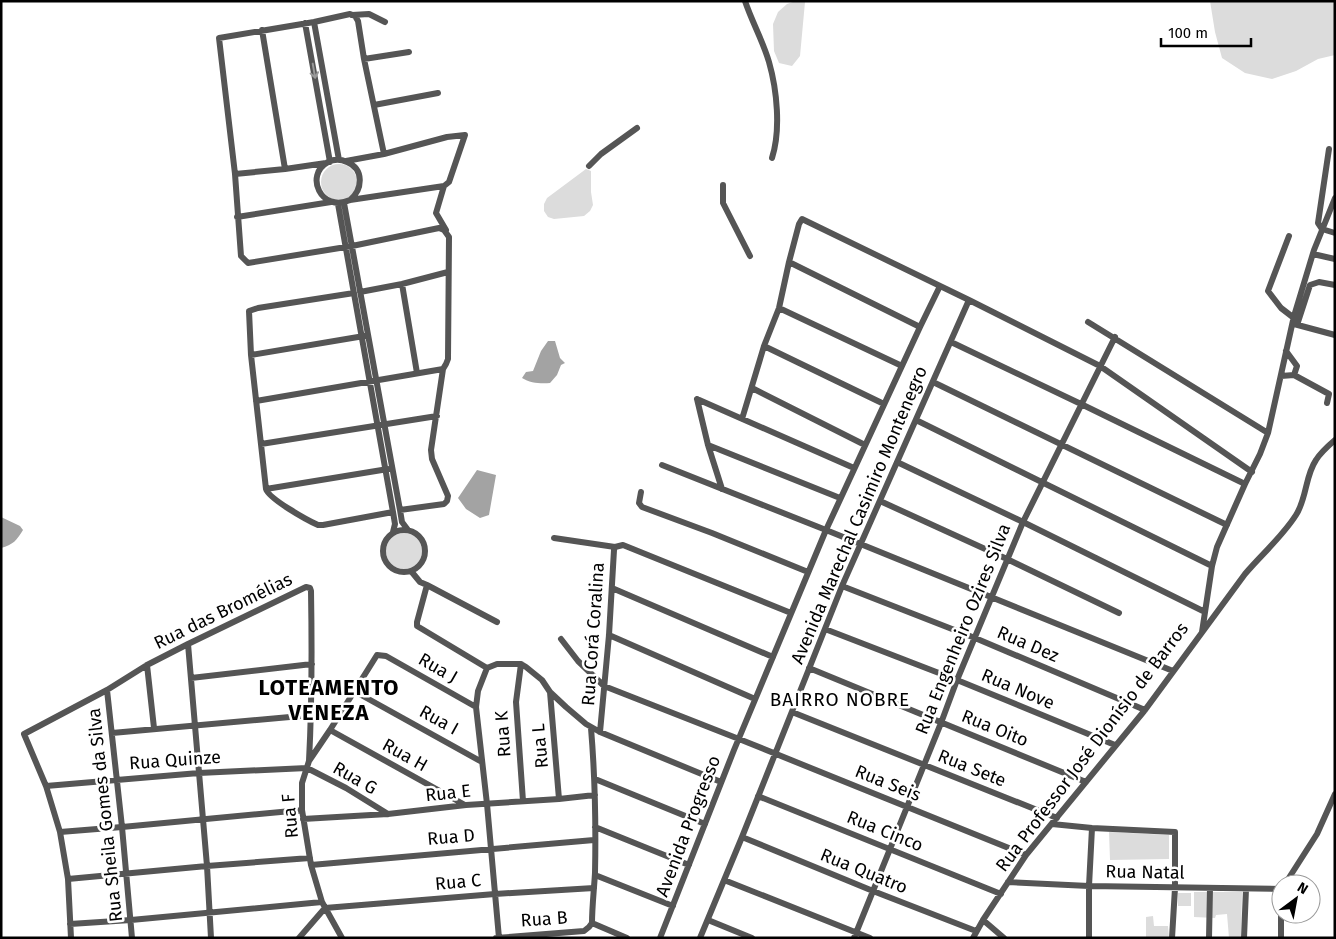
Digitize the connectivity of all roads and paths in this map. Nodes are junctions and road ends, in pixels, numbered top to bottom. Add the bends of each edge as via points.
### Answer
1 (745, 1) edge
2 (352, 15) junction
3 (314, 22) junction
4 (385, 22) dead end
5 (305, 23) junction
6 (262, 30) junction
7 (409, 52) dead end
8 (364, 59) junction
9 (438, 93) dead end
10 (374, 105) junction
11 (637, 128) dead end
12 (1329, 148) dead end
13 (384, 154) junction
14 (772, 158) dead end
15 (343, 160) junction
16 (328, 163) junction
17 (589, 166) dead end
18 (285, 169) junction
19 (235, 174) junction
20 (723, 185) dead end
21 (444, 186) junction
22 (1335, 198) edge
23 (341, 202) junction
24 (237, 217) junction
25 (1322, 229) junction
26 (447, 233) junction
27 (1335, 233) edge
28 (1289, 236) dead end
29 (349, 247) junction
30 (1313, 254) junction
31 (750, 256) dead end
32 (1335, 259) edge
33 (789, 262) junction
34 (448, 272) junction
35 (402, 284) junction
36 (1335, 285) edge
37 (940, 286) junction
38 (357, 292) junction
39 (969, 300) junction
40 (779, 308) junction
41 (1088, 322) dead end
42 (1294, 322) junction
43 (920, 327) junction
44 (1335, 327) edge
45 (1334, 335) edge
46 (365, 336) junction
47 (1115, 337) junction
48 (951, 342) junction
49 (764, 346) junction
50 (1286, 351) junction
51 (252, 355) junction
52 (902, 366) junction
53 (1100, 366) junction
54 (443, 369) junction
55 (416, 374) junction
56 (1294, 375) junction
57 (1281, 376) junction
58 (373, 381) junction
59 (932, 382) junction
60 (752, 388) junction
61 (256, 401) junction
62 (1327, 403) dead end
63 (884, 404) junction
64 (1081, 404) junction
65 (437, 416) junction
66 (742, 419) junction
67 (916, 420) junction
68 (381, 425) junction
69 (1268, 433) junction
70 (1335, 440) edge
71 (261, 444) junction
72 (1062, 444) junction
73 (708, 445) junction
74 (865, 445) junction
75 (897, 462) junction
76 (662, 465) dead end
77 (854, 468) junction
78 (389, 469) junction
79 (1252, 472) junction
80 (1042, 483) junction
81 (1245, 484) junction
82 (266, 489) junction
83 (722, 489) junction
84 (641, 492) dead end
85 (840, 498) junction
86 (880, 502) junction
87 (396, 511) junction
88 (1023, 522) junction
89 (1226, 525) junction
90 (408, 530) junction
91 (826, 530) junction
92 (393, 532) junction
93 (554, 538) dead end
94 (860, 544) junction
95 (615, 546) junction
96 (1007, 559) junction
97 (1212, 566) junction
98 (410, 571) junction
99 (808, 572) junction
100 (426, 585) junction
101 (842, 586) junction
102 (612, 588) junction
103 (992, 598) junction
104 (1205, 612) junction
105 (791, 613) junction
106 (1118, 613) dead end
107 (497, 622) dead end
108 (826, 629) junction
109 (1202, 633) junction
110 (609, 634) junction
111 (975, 638) junction
112 (561, 639) dead end
113 (188, 644) junction
114 (386, 656) joint
115 (773, 657) junction
116 (312, 664) junction
117 (521, 664) junction
118 (147, 665) junction
119 (487, 668) junction
120 (809, 668) junction
121 (1173, 671) junction
122 (191, 678) junction
123 (957, 680) junction
124 (604, 686) junction
125 (107, 690) junction
126 (354, 690) junction
127 (550, 692) junction
128 (755, 699) junction
129 (476, 707) junction
130 (1145, 710) junction
131 (792, 712) junction
132 (312, 716) junction
133 (941, 723) junction
134 (195, 726) junction
135 (154, 728) junction
136 (591, 728) junction
137 (330, 730) junction
138 (600, 732) junction
139 (112, 733) junction
140 (739, 739) junction
141 (1115, 745) junction
142 (776, 754) junction
143 (482, 762) junction
144 (924, 764) junction
145 (308, 765) junction
146 (199, 773) junction
147 (595, 779) junction
148 (116, 780) junction
149 (722, 782) junction
150 (1086, 782) junction
151 (46, 786) junction
152 (595, 794) junction
153 (1335, 794) edge
154 (758, 796) junction
155 (559, 799) junction
156 (523, 801) junction
157 (487, 804) junction
158 (466, 805) junction
159 (907, 807) junction
160 (302, 810) junction
161 (388, 814) junction
162 (304, 818) junction
163 (203, 819) junction
164 (1055, 821) junction
165 (705, 824) junction
166 (122, 827) junction
167 (595, 827) junction
168 (1092, 828) junction
169 (60, 832) junction
170 (742, 837) junction
171 (594, 840) junction
172 (491, 848) junction
173 (889, 849) junction
174 (1026, 855) junction
175 (310, 858) junction
176 (312, 865) junction
177 (689, 865) junction
178 (207, 866) junction
179 (126, 874) junction
180 (1292, 874) edge
181 (595, 875) junction
182 (68, 879) junction
183 (724, 880) junction
184 (1008, 882) junction
185 (1089, 886) junction
186 (594, 888) junction
187 (1174, 888) junction
188 (1210, 888) junction
189 (1246, 889) junction
190 (1271, 889) edge
191 (873, 891) junction
192 (495, 894) junction
193 (1001, 894) junction
194 (323, 905) junction
195 (673, 906) junction
196 (210, 912) junction
197 (131, 920) junction
198 (708, 920) junction
199 (982, 920) junction
200 (592, 923) junction
201 (70, 924) junction
202 (1281, 924) edge
203 (974, 934) edge
204 (855, 935) edge
205 (71, 938) edge
206 (132, 938) edge
207 (211, 938) edge
208 (299, 938) edge
209 (342, 938) edge
210 (498, 938) edge
211 (627, 938) edge
212 (660, 938) edge
213 (700, 938) edge
214 (752, 938) edge
215 (870, 938) edge
216 (1004, 938) edge
217 (1089, 938) edge
218 (1172, 938) edge
219 (1210, 938) edge
220 (1244, 938) edge
221 (1281, 938) edge

1 - 14 street via 769,62 775,89 777,140
2 - 3 street
2 - 4 street via 369,14
2 - 8 street via 358,20
3 - 5 street
3 - 15 street
5 - 6 street
5 -> 16 street
6 - 18 street
6 - 19 street via 219,38
7 - 8 street
8 - 10 street
9 - 10 street
10 - 13 street
11 - 17 street
12 - 25 street via 1318,223
13 - 15 street
13 - 21 street via 465,135 449,182
15 - 16 street
15 - 23 street via 357,170 360,183 356,196
16 - 18 street
16 - 23 street via 318,174 318,188 325,199
18 - 19 street
19 - 24 street
20 - 31 street via 723,203
21 - 23 street
21 - 26 street via 436,213
22 - 25 street, Rua Professor José Dionísio de Barros
23 - 24 street
23 - 29 street
24 - 29 street via 241,256 248,263
25 - 27 street
25 - 30 street, Rua Professor José Dionísio de Barros
26 - 29 street via 439,228
26 - 34 street
28 - 42 street via 1268,291
29 - 38 street
30 - 32 street
30 - 42 street, Rua Professor José Dionísio de Barros
33 - 37 street via 802,219
33 - 40 street
33 - 43 street
34 - 35 street
34 - 54 street via 448,359
35 - 38 street
35 - 55 street
36 - 42 street via 1319,282 1310,285
37 - 39 street
37 - 43 street, Avenida Progresso
38 - 46 street
38 - 51 street via 249,311
39 - 48 street, Avenida Marechal Casimiro Montenegro
39 - 53 street
40 - 49 street
40 - 52 street
41 - 47 street
42 - 45 street
42 - 50 street, Rua Professor José Dionísio de Barros
43 - 52 street, Avenida Progresso
44 - 45 street
46 - 51 street
46 - 58 street
47 - 53 street, Rua Engenheiro Ozires Silva
47 - 69 street
48 - 59 street, Avenida Marechal Casimiro Montenegro
48 - 64 street
49 - 60 street
49 - 63 street
50 - 56 street via 1297,366
50 - 57 street, Rua Professor José Dionísio de Barros
51 - 61 street
52 - 63 street, Avenida Progresso
53 - 64 street, Rua Engenheiro Ozires Silva
53 - 79 street
54 - 55 street
54 - 65 street
55 - 58 street
56 - 57 street
56 - 62 street via 1329,394
57 - 69 street, Rua Professor José Dionísio de Barros
58 - 61 street
58 - 68 street
59 - 67 street, Avenida Marechal Casimiro Montenegro
59 - 72 street
60 - 66 street
60 - 74 street
61 - 71 street
63 - 74 street, Avenida Progresso
64 - 72 street, Rua Engenheiro Ozires Silva
64 - 81 street
65 - 68 street
65 - 87 street via 432,458 448,496 447,501
66 - 73 street via 697,399
66 - 77 street
67 - 75 street, Avenida Marechal Casimiro Montenegro
67 - 80 street
68 - 71 street
68 - 78 street
69 - 79 street, Rua Professor José Dionísio de Barros
70 - 109 street via 1316,460 1302,502 1286,530 1257,559
71 - 82 street
72 - 80 street, Rua Engenheiro Ozires Silva
72 - 89 street
73 - 83 street
73 - 85 street
74 - 77 street, Avenida Progresso
75 - 86 street, Avenida Marechal Casimiro Montenegro
75 - 88 street
76 - 83 street
77 - 85 street, Avenida Progresso
78 - 82 street
78 - 87 street
79 - 81 street, Rua Professor José Dionísio de Barros
80 - 88 street, Rua Engenheiro Ozires Silva
80 - 97 street
81 - 89 street, Rua Professor José Dionísio de Barros
82 - 87 street via 274,499 318,525
83 - 91 street
84 - 99 street via 639,503 642,507
85 - 91 street, Avenida Progresso
86 - 94 street, Avenida Marechal Casimiro Montenegro
86 - 96 street
87 - 90 street
87 - 92 street
88 - 96 street, Rua Engenheiro Ozires Silva
88 - 104 street
89 - 97 street, Rua Professor José Dionísio de Barros
90 - 92 street
90 - 98 street via 420,537 425,551 420,565
91 - 94 street
91 - 99 street, Avenida Progresso
92 - 98 street via 384,543 383,558 392,569
93 - 95 street
94 - 101 street, Avenida Marechal Casimiro Montenegro
94 - 103 street
95 - 102 street, Rua Corá Coralina
95 - 105 street, Rua Corá Coralina via 623,546
96 - 103 street, Rua Engenheiro Ozires Silva
96 - 106 street
97 - 104 street, Rua Professor José Dionísio de Barros
98 - 100 street
99 - 105 street, Avenida Progresso
100 - 107 street
100 - 119 street via 417,626
101 - 108 street, Avenida Marechal Casimiro Montenegro
101 - 111 street, Rua Dez
102 - 110 street, Rua Corá Coralina
102 - 115 street
103 - 111 street, Rua Engenheiro Ozires Silva
103 - 121 street
104 - 109 street, Rua Professor José Dionísio de Barros
105 - 115 street, Avenida Progresso
108 - 120 street, Avenida Marechal Casimiro Montenegro
108 - 123 street, Rua Nove
109 - 121 street, Rua Professor José Dionísio de Barros
110 - 124 street, Rua Corá Coralina
110 - 128 street
111 - 123 street, Rua Engenheiro Ozires Silva
111 - 130 street, Rua Dez
112 - 124 street
113 - 116 street, Rua das Bromélias via 308,587 311,591
113 - 118 street, Rua das Bromélias
113 - 122 street
114 - 126 street, Rua F via 379,654 375,657
114 - 129 street, Rua J
115 - 128 street, Avenida Progresso
116 - 122 street
116 - 132 street, Rua das Bromélias
117 - 119 street via 497,664
117 - 127 street via 542,680
117 - 156 street, Rua K via 516,702
118 - 125 street, Rua das Bromélias
118 - 135 street
119 - 129 street
120 - 131 street, Avenida Marechal Casimiro Montenegro
120 - 133 street, Rua Oito
121 - 130 street, Rua Professor José Dionísio de Barros
122 - 134 street
123 - 133 street, Rua Engenheiro Ozires Silva
123 - 141 street, Rua Nove
124 - 138 street, Rua Corá Coralina
124 - 140 street, Rua Seis
125 - 139 street, Rua Sheila Gomes da Silva
125 - 151 street, Rua das Bromélias via 24,734
126 - 137 street, Rua F
126 - 143 street, Rua I
127 - 136 street
127 - 155 street, Rua L
128 - 140 street, Avenida Progresso
129 - 143 street
130 - 141 street, Rua Professor José Dionísio de Barros
131 - 142 street, Avenida Marechal Casimiro Montenegro
131 - 144 street, Rua Sete
132 - 134 street
132 - 145 street, Rua das Bromélias
133 - 144 street, Rua Engenheiro Ozires Silva
133 - 150 street, Rua Oito
134 - 135 street
134 - 146 street
135 - 139 street
136 - 138 street
136 - 147 street
137 - 145 street, Rua F
137 - 158 street, Rua H
138 - 149 street
139 - 148 street, Rua Sheila Gomes da Silva
140 - 142 street, Rua Seis
140 - 149 street, Avenida Progresso
141 - 150 street, Rua Professor José Dionísio de Barros
142 - 154 street, Avenida Marechal Casimiro Montenegro
142 - 159 street, Rua Seis
143 - 157 street
144 - 159 street, Rua Engenheiro Ozires Silva
144 - 164 street, Rua Sete
145 - 146 street, Rua Quinze
145 - 160 street, Rua F via 302,783
145 - 161 street, Rua G
146 - 148 street, Rua Quinze
146 - 163 street
147 - 152 street
147 - 165 street
148 - 151 street, Rua Quinze
148 - 166 street, Rua Sheila Gomes da Silva
149 - 165 street, Avenida Progresso
150 - 164 street, Rua Professor José Dionísio de Barros
151 - 169 street
152 - 155 street, Rua E
152 - 167 street
153 - 180 street
154 - 170 street, Avenida Marechal Casimiro Montenegro
154 - 173 street, Rua Cinco
155 - 156 street, Rua E
156 - 157 street, Rua E
157 - 158 street, Rua E
157 - 172 street
158 - 161 street, Rua E
159 - 173 street, Rua Engenheiro Ozires Silva
159 - 174 street, Rua Seis
160 - 162 street, Rua F
160 - 163 street
161 - 162 street, Rua E
162 - 175 street, Rua F
163 - 166 street
163 - 178 street
164 - 168 street, Rua Sete
164 - 174 street, Rua Professor José Dionísio de Barros
165 - 177 street, Avenida Progresso
166 - 169 street
166 - 179 street, Rua Sheila Gomes da Silva
167 - 171 street
167 - 177 street
168 - 185 street
168 - 187 street, Rua Sete via 1175,832
169 - 182 street
170 - 183 street, Avenida Marechal Casimiro Montenegro
170 - 191 street, Rua Quatro
171 - 172 street, Rua D
171 - 181 street
172 - 176 street, Rua D
172 - 192 street
173 - 191 street, Rua Engenheiro Ozires Silva
173 - 193 street, Rua Cinco
174 - 184 street, Rua Professor José Dionísio de Barros
175 - 176 street, Rua F
175 - 178 street
176 - 194 street, Rua F
177 - 195 street, Avenida Progresso
178 - 179 street
178 - 196 street
179 - 182 street
179 - 197 street, Rua Sheila Gomes da Silva
181 - 186 street
181 - 195 street
182 - 201 street
183 - 198 street, Avenida Marechal Casimiro Montenegro
183 - 204 street
184 - 185 street, Rua Natal
184 - 193 street, Rua Professor José Dionísio de Barros
185 - 187 street, Rua Natal
185 - 217 street
186 - 192 street, Rua C
186 - 200 street
187 - 188 street, Rua Natal
187 - 218 street
188 - 189 street, Rua Natal
188 - 219 street
189 - 190 street, Rua Natal
189 - 220 street
191 - 203 street, Rua Quatro
191 - 204 street, Rua Engenheiro Ozires Silva
192 - 194 street, Rua C
192 - 210 street
193 - 199 street, Rua Professor José Dionísio de Barros
194 - 196 street, Rua C
194 - 208 street
194 - 209 street, Rua F
195 - 212 street, Avenida Progresso
196 - 197 street, Rua C
196 - 207 street
197 - 201 street, Rua C
197 - 206 street, Rua Sheila Gomes da Silva
198 - 213 street, Avenida Marechal Casimiro Montenegro
198 - 214 street
199 - 203 street, Rua Professor José Dionísio de Barros
199 - 216 street
200 - 210 street, Rua B via 584,931
200 - 211 street
201 - 205 street
202 - 221 street
204 - 215 street

